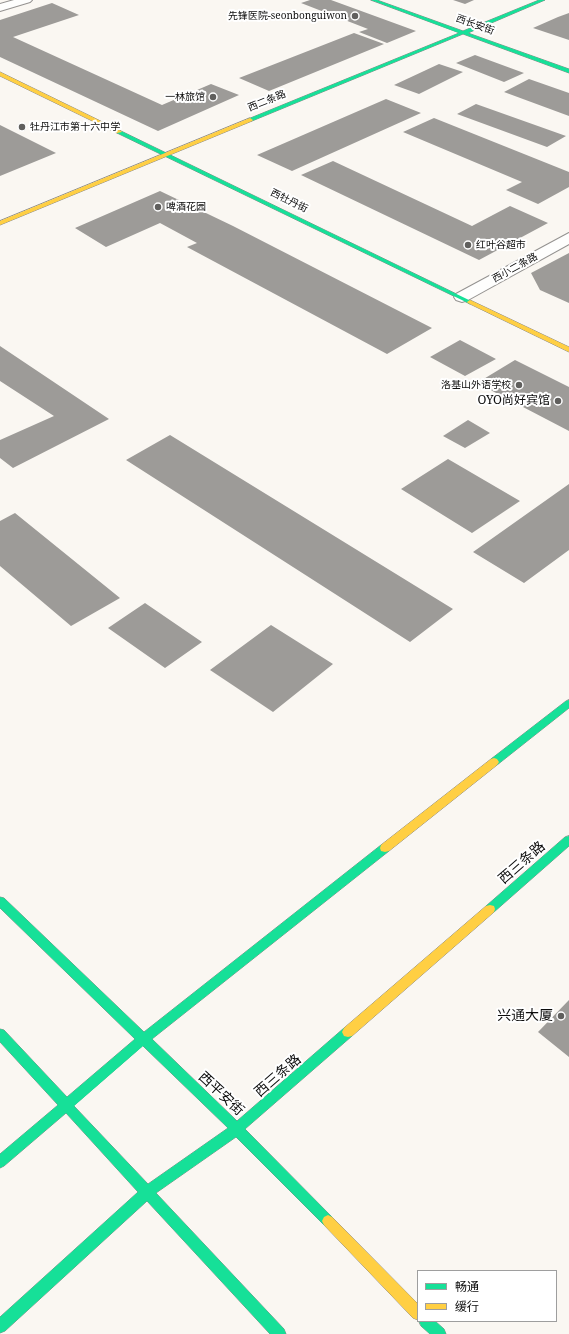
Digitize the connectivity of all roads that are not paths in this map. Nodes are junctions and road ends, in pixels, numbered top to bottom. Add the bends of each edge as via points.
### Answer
1 (26, 0) edge
2 (373, 0) edge
3 (543, 0) edge
4 (0, 8) edge
5 (464, 32) junction
6 (569, 71) edge
7 (0, 74) edge
8 (166, 154) junction
9 (0, 223) edge
10 (569, 238) edge
11 (462, 297) junction
12 (569, 350) edge
13 (569, 703) edge
14 (569, 840) edge
15 (0, 901) edge
16 (0, 1034) edge
17 (142, 1040) junction
18 (67, 1104) junction
19 (237, 1129) junction
20 (0, 1162) edge
21 (148, 1191) junction
22 (417, 1311) edge
23 (427, 1322) edge
24 (0, 1326) edge
25 (279, 1334) edge
26 (439, 1334) edge

1 - 4 street
2 - 5 main road, 西长安街
3 - 5 main road, 西二条路
5 - 6 main road, 西长安街
5 - 8 main road, 西二条路
7 - 8 main road, 西牡丹街
8 - 9 main road, 西二条路
8 - 11 main road, 西牡丹街
10 - 11 street, 西小二条路
11 - 12 main road, 西牡丹街
13 - 17 main road
14 - 19 main road, 西三条路
15 - 17 main road, 西平安街
16 - 18 main road
17 - 18 main road
17 - 19 main road, 西平安街
18 - 20 main road
18 - 21 main road
19 - 21 main road, 西三条路
19 - 22 main road, 西平安街
21 - 24 main road, 西三条路
21 - 25 main road
23 - 26 main road

